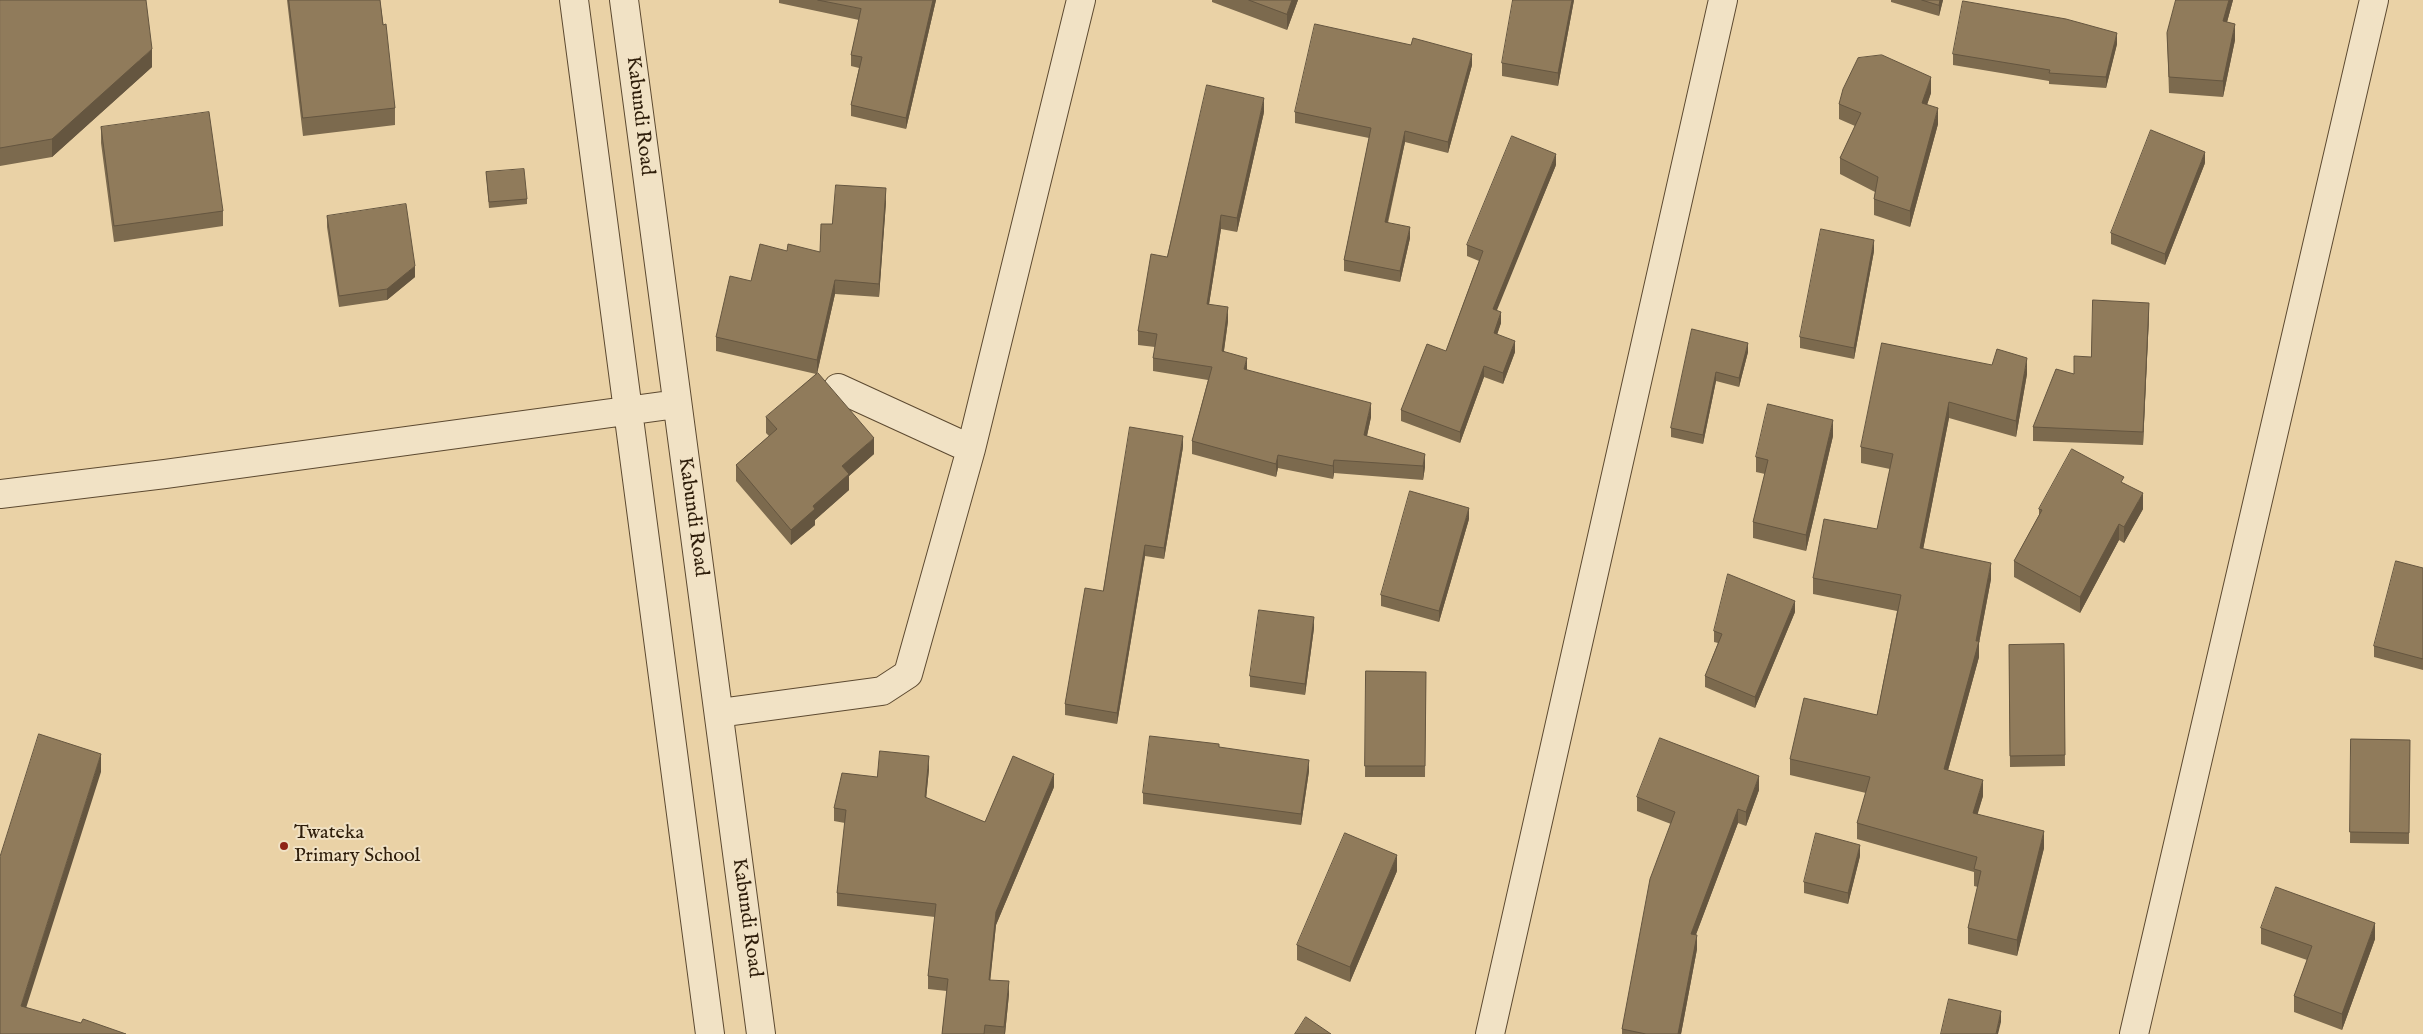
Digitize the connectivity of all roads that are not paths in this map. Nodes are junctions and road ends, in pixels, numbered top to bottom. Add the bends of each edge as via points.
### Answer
1 (574, 0) edge
2 (624, 0) edge
3 (1081, 0) edge
4 (1723, 0) edge
5 (2374, 0) edge
6 (838, 388) dead end
7 (677, 404) junction
8 (628, 410) junction
9 (972, 449) junction
10 (0, 494) edge
11 (719, 713) junction
12 (710, 1034) edge
13 (761, 1034) edge
14 (1490, 1034) edge
15 (2134, 1034) edge

1 - 8 street
2 - 7 street, Kabundi Road
3 - 9 street
4 - 14 street
5 - 15 street
6 - 9 street
7 - 8 street
7 - 11 street, Kabundi Road
8 - 10 street
8 - 12 street
9 - 11 street via 908,674 882,691
11 - 13 street, Kabundi Road

